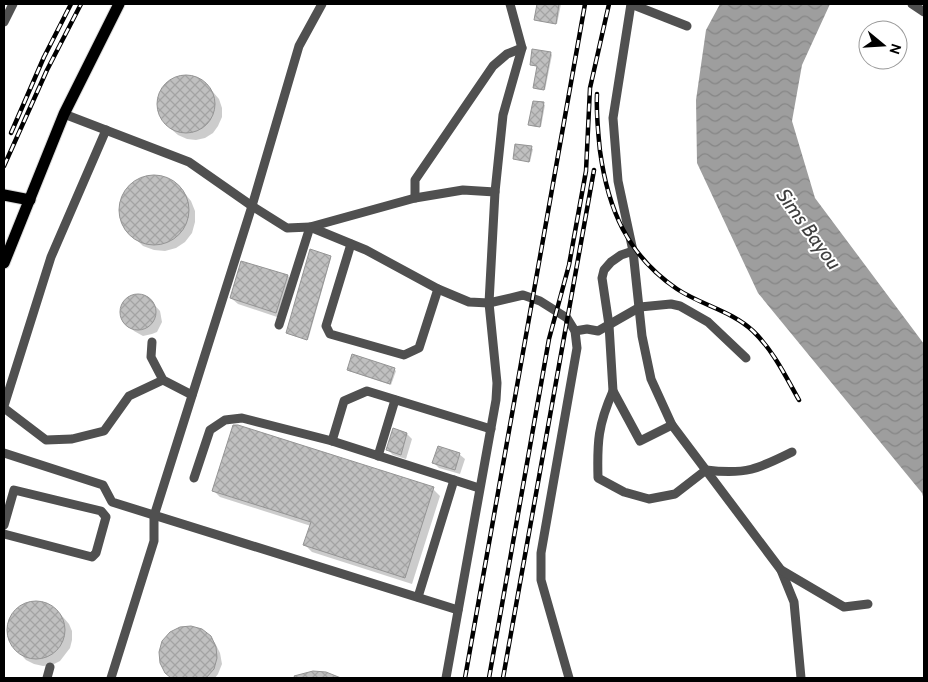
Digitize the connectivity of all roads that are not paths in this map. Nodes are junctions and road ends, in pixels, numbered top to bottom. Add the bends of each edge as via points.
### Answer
1 (13, 4) edge
2 (119, 4) edge
3 (322, 4) edge
4 (510, 4) edge
5 (631, 4) edge
6 (912, 4) edge
7 (924, 12) edge
8 (4, 22) edge
9 (687, 26) dead end
10 (522, 48) junction
11 (64, 114) junction
12 (106, 130) junction
13 (495, 192) junction
14 (4, 195) edge
15 (415, 198) junction
16 (30, 200) junction
17 (252, 206) junction
18 (310, 227) junction
19 (351, 244) junction
20 (633, 252) junction
21 (4, 263) edge
22 (438, 289) junction
23 (489, 304) junction
24 (640, 307) junction
25 (279, 325) dead end
26 (609, 325) junction
27 (575, 331) junction
28 (152, 342) dead end
29 (746, 358) dead end
30 (164, 380) junction
31 (613, 392) junction
32 (192, 395) junction
33 (395, 400) junction
34 (4, 407) edge
35 (672, 425) junction
36 (491, 429) junction
37 (332, 441) junction
38 (792, 452) dead end
39 (4, 453) edge
40 (378, 456) junction
41 (706, 470) junction
42 (194, 478) dead end
43 (454, 480) junction
44 (479, 488) junction
45 (154, 516) junction
46 (4, 526) edge
47 (4, 534) edge
48 (781, 570) junction
49 (418, 597) junction
50 (868, 604) dead end
51 (458, 610) junction
52 (50, 667) dead end
53 (47, 678) edge
54 (112, 678) edge
55 (446, 678) edge
56 (569, 678) edge
57 (800, 678) edge

1 - 8 lane
2 - 11 main road
3 - 17 lane via 299,46
4 - 10 lane
5 - 9 lane
5 - 20 lane via 613,118 618,180
6 - 7 lane
10 - 13 lane via 503,115
10 - 15 lane via 506,54 493,66 415,180
11 - 12 lane
11 - 16 main road
12 - 17 lane via 189,162
12 - 34 lane via 51,258
13 - 15 lane via 463,190
13 - 23 lane
14 - 16 main road
15 - 18 lane
16 - 21 main road
17 - 18 lane via 288,228
17 - 32 lane
18 - 19 lane
18 - 25 lane
19 - 22 lane
19 - 22 lane via 326,326 330,334 404,355 419,348
20 - 24 lane
20 - 26 lane via 621,255 604,270 602,278
22 - 23 lane via 469,302
23 - 27 lane via 523,295 557,311 567,318
23 - 36 lane via 497,383
24 - 26 lane
24 - 29 lane via 680,306 708,322
24 - 35 lane via 642,336 652,379
26 - 27 lane via 598,331
26 - 31 lane
27 - 56 lane via 577,348 541,553 541,580
28 - 30 lane via 151,357
30 - 32 lane
30 - 34 lane via 129,396 104,431 72,439 46,440
31 - 35 lane via 640,441
31 - 41 lane via 602,416 597,444 598,478 624,492 649,499 675,494
32 - 45 lane
33 - 36 lane
33 - 37 lane via 367,391 344,401
33 - 40 lane
35 - 41 lane
36 - 44 lane
37 - 40 lane
37 - 42 lane via 242,418 225,420 210,430
38 - 41 lane via 762,467 741,472
39 - 45 lane via 103,485 112,502
40 - 43 lane
41 - 48 lane
43 - 44 lane
43 - 49 lane
44 - 51 lane
45 - 49 lane
45 - 54 lane via 154,541
46 - 47 lane via 14,490 101,511 106,517 92,557
48 - 50 lane via 844,607
48 - 57 lane via 794,602
49 - 51 lane
51 - 55 lane
52 - 53 lane

